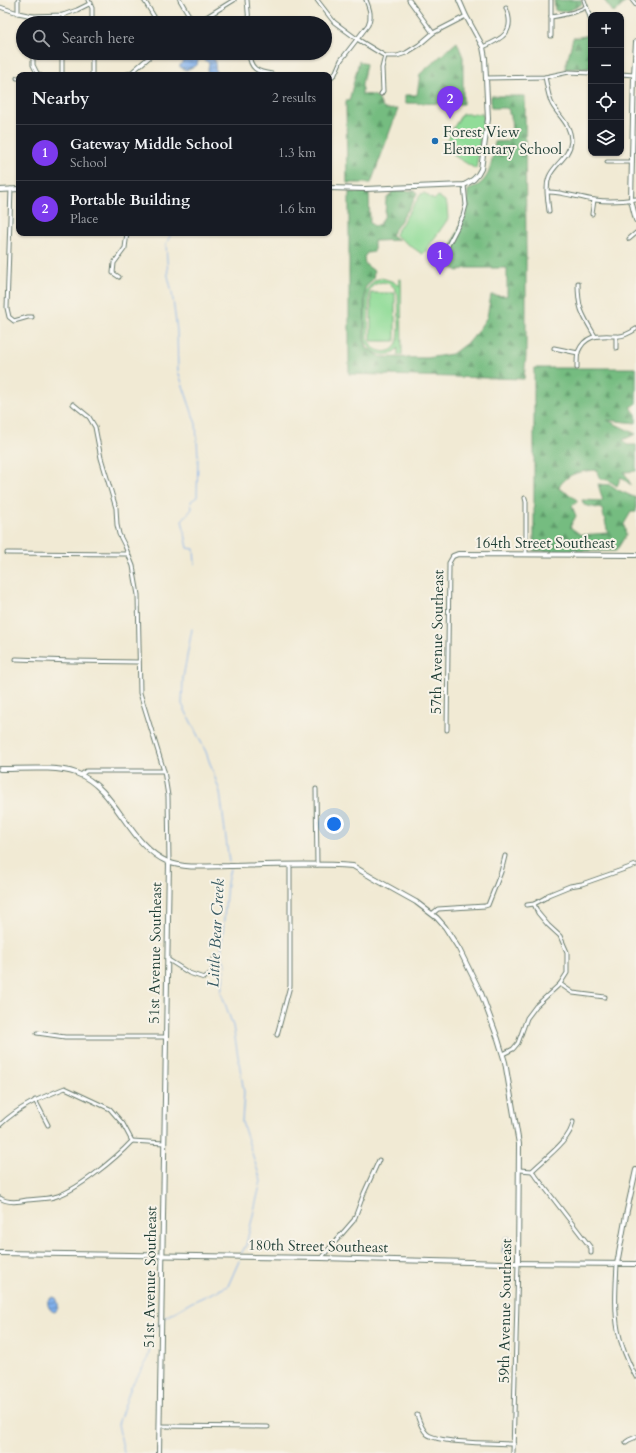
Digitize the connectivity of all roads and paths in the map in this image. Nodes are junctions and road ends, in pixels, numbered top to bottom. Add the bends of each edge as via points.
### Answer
1 (18, 0) edge
2 (144, 0) edge
3 (180, 0) edge
4 (234, 0) edge
5 (247, 0) edge
6 (317, 0) edge
7 (366, 0) edge
8 (409, 0) edge
9 (459, 0) edge
10 (551, 0) edge
11 (584, 0) edge
12 (632, 0) edge
13 (90, 2) edge
14 (636, 5) edge
15 (0, 7) edge
16 (586, 7) junction
17 (506, 8) dead end
18 (588, 12) edge
19 (18, 13) junction
20 (63, 15) joint
21 (33, 16) joint
22 (92, 16) edge
23 (154, 16) edge
24 (189, 16) edge
25 (208, 16) edge
26 (248, 16) edge
27 (329, 16) edge
28 (466, 16) junction
29 (551, 17) junction
30 (332, 19) edge
31 (433, 33) junction
32 (551, 36) dead end
33 (357, 39) junction
34 (636, 44) edge
35 (483, 47) junction
36 (385, 56) junction
37 (33, 60) edge
38 (62, 60) edge
39 (92, 60) edge
40 (145, 60) edge
41 (250, 60) edge
42 (36, 72) edge
43 (62, 72) edge
44 (92, 72) edge
45 (131, 72) edge
46 (259, 72) edge
47 (588, 73) edge
48 (624, 74) edge
49 (634, 75) junction
50 (332, 76) edge
51 (545, 77) junction
52 (487, 78) junction
53 (381, 94) dead end
54 (606, 162) dead end
55 (632, 162) junction
56 (464, 185) junction
57 (332, 188) edge
58 (11, 189) junction
59 (16, 189) edge
60 (0, 190) edge
61 (548, 192) junction
62 (636, 199) edge
63 (594, 200) junction
64 (631, 200) junction
65 (549, 211) dead end
66 (592, 214) dead end
67 (636, 220) edge
68 (636, 233) edge
69 (127, 236) edge
70 (629, 239) dead end
71 (442, 257) dead end
72 (119, 277) dead end
73 (578, 283) dead end
74 (32, 317) dead end
75 (636, 329) edge
76 (595, 336) junction
77 (616, 337) junction
78 (554, 348) dead end
79 (616, 348) dead end
80 (578, 353) junction
81 (577, 368) dead end
82 (74, 404) dead end
83 (525, 498) dead end
84 (7, 553) dead end
85 (128, 554) junction
86 (526, 554) junction
87 (636, 555) edge
88 (453, 556) joint
89 (16, 659) dead end
90 (138, 662) junction
91 (447, 730) dead end
92 (0, 769) edge
93 (164, 771) junction
94 (81, 775) junction
95 (316, 789) dead end
96 (504, 856) dead end
97 (169, 862) junction
98 (290, 865) junction
99 (317, 865) junction
100 (636, 865) edge
101 (534, 904) junction
102 (527, 905) dead end
103 (432, 914) junction
104 (167, 959) junction
105 (214, 959) dead end
106 (560, 984) junction
107 (605, 997) dead end
108 (37, 1033) dead end
109 (277, 1035) dead end
110 (166, 1037) junction
111 (502, 1054) junction
112 (35, 1100) junction
113 (573, 1122) dead end
114 (0, 1125) edge
115 (48, 1125) dead end
116 (132, 1141) junction
117 (164, 1143) junction
118 (379, 1160) dead end
119 (520, 1170) junction
120 (636, 1170) edge
121 (532, 1171) junction
122 (0, 1198) edge
123 (0, 1253) edge
124 (592, 1253) dead end
125 (163, 1255) junction
126 (321, 1258) junction
127 (518, 1263) junction
128 (617, 1264) junction
129 (636, 1264) edge
130 (636, 1377) edge
131 (417, 1415) dead end
132 (160, 1426) junction
133 (268, 1427) dead end
134 (636, 1437) edge
135 (626, 1442) dead end
136 (514, 1444) junction
137 (159, 1453) edge
138 (513, 1453) edge

1 - 19 street
2 - 23 street
3 - 24 street
4 - 25 street
5 - 26 street
6 - 27 street
7 - 33 street via 371,11 370,19
8 - 31 street
9 - 28 street
10 - 29 street
11 - 16 street
12 - 14 street
13 - 20 street
13 - 22 street
15 - 19 street
16 - 18 street
16 - 29 street
17 - 35 street via 509,21 507,30 498,41
19 - 21 street
20 - 21 street
28 - 31 street
28 - 35 street
29 - 32 street
30 - 33 street
31 - 36 street via 406,53
33 - 36 street
33 - 50 street
34 - 49 street
35 - 52 street
36 - 53 street
37 - 42 street
38 - 43 street
39 - 44 street
40 - 45 street
41 - 46 street via 251,65
47 - 51 street via 570,72
48 - 49 street
49 - 55 street
51 - 52 street
51 - 61 street via 551,102 568,125 571,134 571,143 565,156 552,171 547,183
52 - 56 street via 488,119 481,169 478,176
54 - 55 street
55 - 64 street
56 - 57 street
56 - 71 street via 466,205 463,216
58 - 59 street
58 - 60 street
58 - 74 street via 7,308 9,317 14,321
61 - 63 street
61 - 65 street
62 - 64 street
63 - 64 street
63 - 66 street
64 - 67 street
68 - 70 street
69 - 72 street via 125,248 114,263 113,273
73 - 76 street via 580,308
75 - 77 street
76 - 77 street
76 - 80 street via 582,346
77 - 79 street
78 - 80 street
80 - 81 street
82 - 85 street, 51st Avenue Southeast via 85,412 95,427 116,508 119,534
83 - 86 street
84 - 85 street
85 - 90 street, 51st Avenue Southeast via 133,566 138,595
86 - 87 street, 164th Street Southeast
86 - 88 street, 164th Street Southeast
88 - 91 street, 57th Avenue Southeast via 449,563
89 - 90 street
90 - 93 street, 51st Avenue Southeast via 140,693
92 - 94 street via 61,770
93 - 94 street via 86,771
93 - 97 street, 51st Avenue Southeast via 168,796
94 - 97 street via 104,793 139,840
95 - 99 street
96 - 103 street via 501,872 488,905 438,909
97 - 98 street, 59th Avenue Southeast via 189,866
97 - 104 street, 51st Avenue Southeast
98 - 99 street, 59th Avenue Southeast
98 - 109 street via 290,986
99 - 103 street, 59th Avenue Southeast via 353,866
100 - 101 street via 570,886
101 - 102 street
101 - 106 street via 548,926 560,936 567,952 566,973
103 - 111 street, 59th Avenue Southeast via 452,937 476,980
104 - 105 street via 189,973 204,978 212,972
104 - 110 street, 51st Avenue Southeast
106 - 107 street via 573,993
106 - 111 street via 527,1018 518,1043 513,1049
108 - 110 street via 65,1037
110 - 117 street, 51st Avenue Southeast
111 - 119 street, 59th Avenue Southeast via 519,1144
112 - 114 street via 9,1116
112 - 115 street
112 - 116 street via 66,1088 79,1093 110,1109 123,1124
113 - 121 street via 566,1138
116 - 117 street
116 - 122 street via 90,1177 55,1196 22,1201 4,1201
117 - 125 street, 51st Avenue Southeast
118 - 126 street via 354,1220
119 - 121 street
119 - 127 street, 59th Avenue Southeast
120 - 128 street
121 - 124 street via 591,1248
123 - 125 street, 180th Street Southeast
125 - 126 street, 180th Street Southeast
125 - 132 street, 51st Avenue Southeast
126 - 127 street, 180th Street Southeast
127 - 128 street, 180th Street Southeast
127 - 136 street, 59th Avenue Southeast
128 - 129 street, 180th Street Southeast
128 - 130 street via 618,1329
131 - 136 street via 427,1434 433,1437
132 - 133 street
132 - 137 street, 51st Avenue Southeast
134 - 135 street
136 - 138 street, 59th Avenue Southeast

